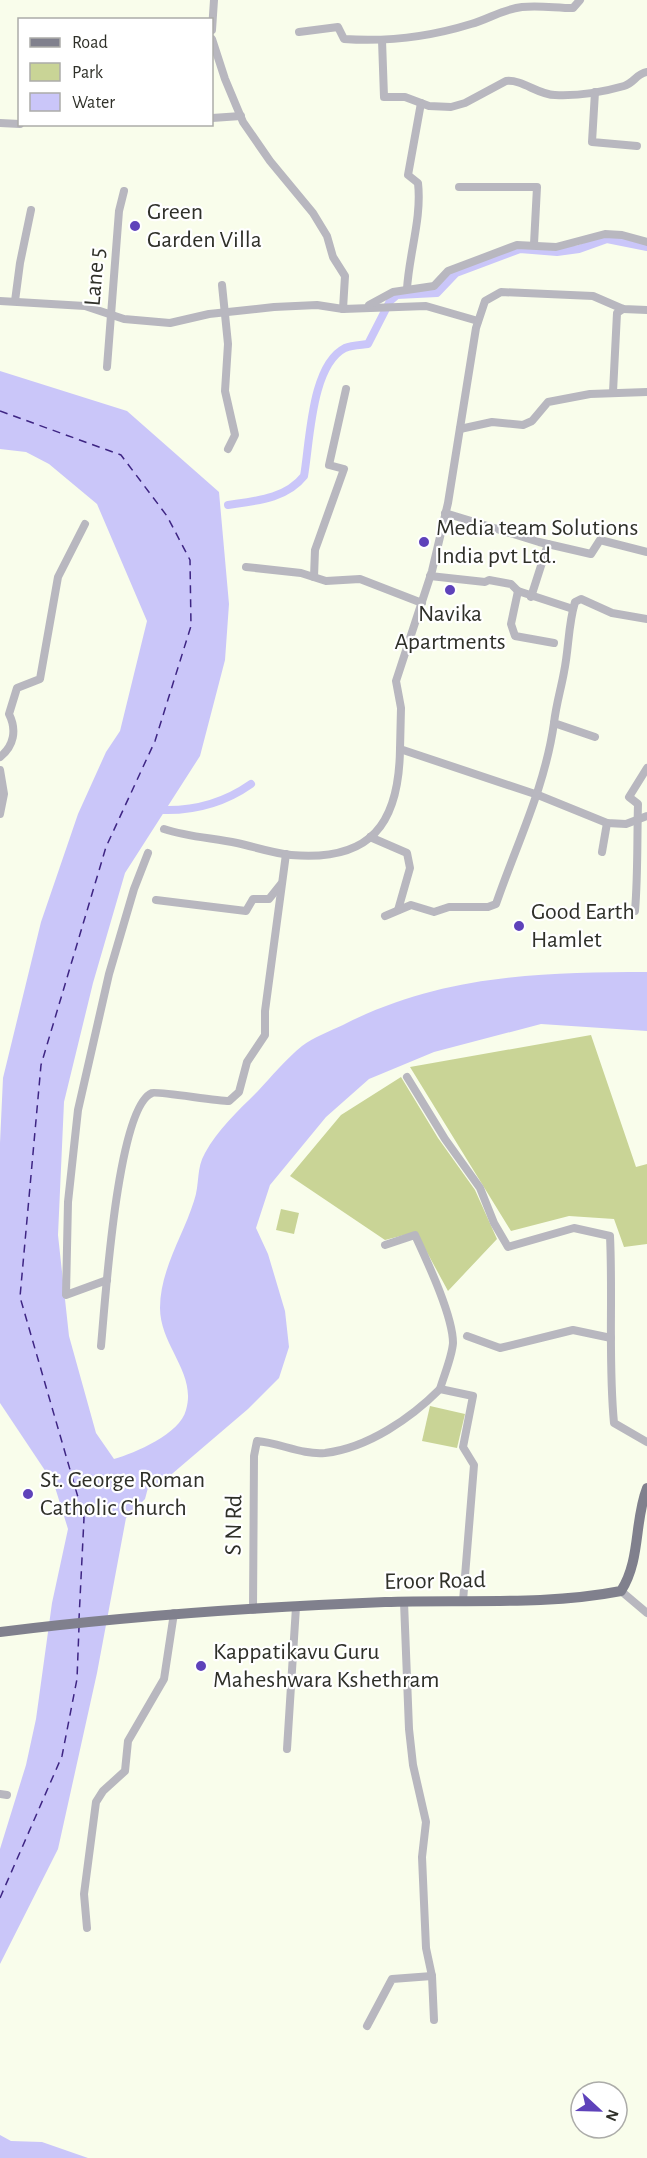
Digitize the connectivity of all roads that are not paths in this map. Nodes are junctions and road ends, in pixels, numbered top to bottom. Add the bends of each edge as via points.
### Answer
1 (214, 0) edge
2 (580, 0) edge
3 (213, 18) edge
4 (299, 32) dead end
5 (382, 40) junction
6 (213, 42) edge
7 (647, 72) edge
8 (595, 92) junction
9 (422, 103) junction
10 (241, 116) junction
11 (213, 118) edge
12 (0, 123) edge
13 (18, 124) edge
14 (637, 146) dead end
15 (459, 187) dead end
16 (124, 191) dead end
17 (31, 210) dead end
18 (647, 242) edge
19 (534, 244) junction
20 (222, 285) dead end
21 (407, 289) junction
22 (0, 301) edge
23 (15, 302) junction
24 (365, 308) junction
25 (343, 309) junction
26 (623, 309) junction
27 (647, 310) edge
28 (224, 313) junction
29 (111, 315) junction
30 (478, 321) junction
31 (107, 367) dead end
32 (346, 389) dead end
33 (613, 392) junction
34 (647, 392) edge
35 (460, 429) junction
36 (228, 449) dead end
37 (445, 513) junction
38 (85, 524) dead end
39 (548, 544) junction
40 (647, 552) edge
41 (246, 567) dead end
42 (430, 576) junction
43 (314, 577) junction
44 (518, 591) junction
45 (531, 597) junction
46 (422, 603) junction
47 (573, 609) junction
48 (647, 619) edge
49 (554, 643) dead end
50 (554, 723) junction
51 (595, 737) dead end
52 (400, 749) junction
53 (0, 757) edge
54 (647, 768) edge
55 (0, 770) edge
56 (538, 795) junction
57 (0, 814) edge
58 (647, 816) edge
59 (637, 820) junction
60 (607, 823) junction
61 (164, 829) dead end
62 (370, 837) junction
63 (602, 852) dead end
64 (148, 853) dead end
65 (286, 854) junction
66 (281, 883) junction
67 (156, 900) dead end
68 (398, 909) junction
69 (635, 911) dead end
70 (385, 916) dead end
71 (407, 1077) dead end
72 (386, 1245) dead end
73 (107, 1280) junction
74 (467, 1336) dead end
75 (611, 1338) junction
76 (101, 1346) dead end
77 (440, 1389) junction
78 (647, 1442) edge
79 (647, 1488) edge
80 (621, 1591) junction
81 (463, 1601) junction
82 (404, 1602) junction
83 (296, 1607) junction
84 (253, 1610) junction
85 (174, 1613) junction
86 (647, 1613) edge
87 (0, 1632) edge
88 (287, 1749) dead end
89 (87, 1928) dead end
90 (432, 1976) junction
91 (434, 2020) dead end
92 (367, 2025) dead end

1 - 3 street
2 - 5 street via 573,8 523,6 440,32
4 - 5 street via 338,27 344,39
5 - 9 street via 384,97 405,96
6 - 10 street
7 - 8 street via 636,75 626,86
8 - 9 street via 551,95 511,81 457,106
8 - 14 street via 592,142
9 - 21 street via 408,175 418,183 420,200
10 - 11 street
10 - 25 street via 327,236 333,257 345,276
12 - 13 street
15 - 19 street via 537,187
16 - 29 street, Lane 5
17 - 23 street
18 - 19 street via 605,234 556,247
19 - 21 street via 517,245 448,271 434,286
20 - 28 street
21 - 24 street via 393,292
22 - 23 street
23 - 29 street via 85,306
24 - 25 street
24 - 30 street via 426,306
25 - 28 street via 317,305
26 - 27 street
26 - 30 street via 593,296 501,292 485,301
26 - 33 street via 617,313
28 - 29 street via 170,323
28 - 36 street via 228,344 225,391 235,435
29 - 31 street, Lane 5
30 - 35 street
32 - 43 street via 329,465 344,469 315,550
33 - 34 street
33 - 35 street via 548,402 532,421 523,425 492,422
35 - 37 street
37 - 39 street
37 - 42 street
38 - 53 street via 58,577 40,679 17,688 9,714 15,726 10,749
39 - 40 street via 591,554 600,540
39 - 45 street
41 - 43 street
42 - 44 street via 489,580 511,584
42 - 46 street
43 - 46 street via 326,581 360,579
44 - 45 street via 530,593
44 - 49 street via 511,624 515,636
45 - 47 street
46 - 52 street via 396,681 401,708
47 - 48 street via 581,599 612,613
47 - 50 street
50 - 51 street
50 - 56 street via 549,761
52 - 56 street
52 - 62 street via 400,782 393,807
54 - 59 street via 629,797 639,804
55 - 57 street via 4,794
56 - 60 street
56 - 68 street via 496,904 449,907 434,912 411,905
58 - 59 street
59 - 60 street
59 - 69 street
60 - 63 street
61 - 65 street
62 - 65 street via 340,852
62 - 68 street via 407,853 410,868
64 - 73 street via 109,974 78,1110 73,1154 66,1295
65 - 66 street
66 - 67 street via 269,899 253,899 246,911
66 - 73 street via 264,1011 265,1035 247,1062 239,1092 229,1101 154,1092 143,1099 114,1203
68 - 70 street
71 - 75 street via 480,1188 508,1246 574,1228 609,1236
72 - 77 street via 415,1235 432,1273 453,1343
73 - 76 street
74 - 75 street via 500,1348 573,1330
75 - 78 street via 614,1423
77 - 81 street via 472,1396 463,1437 463,1447 474,1465
77 - 84 street, S N Rd via 405,1418 366,1441 345,1448 324,1453 257,1441
79 - 80 main road via 633,1565
80 - 81 main road, Eroor Road via 591,1596
80 - 86 street
81 - 82 main road, Eroor Road
82 - 83 main road, Eroor Road
82 - 90 street via 409,1730 426,1822 422,1857 426,1948
83 - 84 main road, Eroor Road
83 - 88 street
84 - 85 main road, Eroor Road
85 - 87 main road, Eroor Road
85 - 89 street via 164,1679 128,1741 125,1771 96,1802 84,1894
90 - 91 street
90 - 92 street via 392,1979

